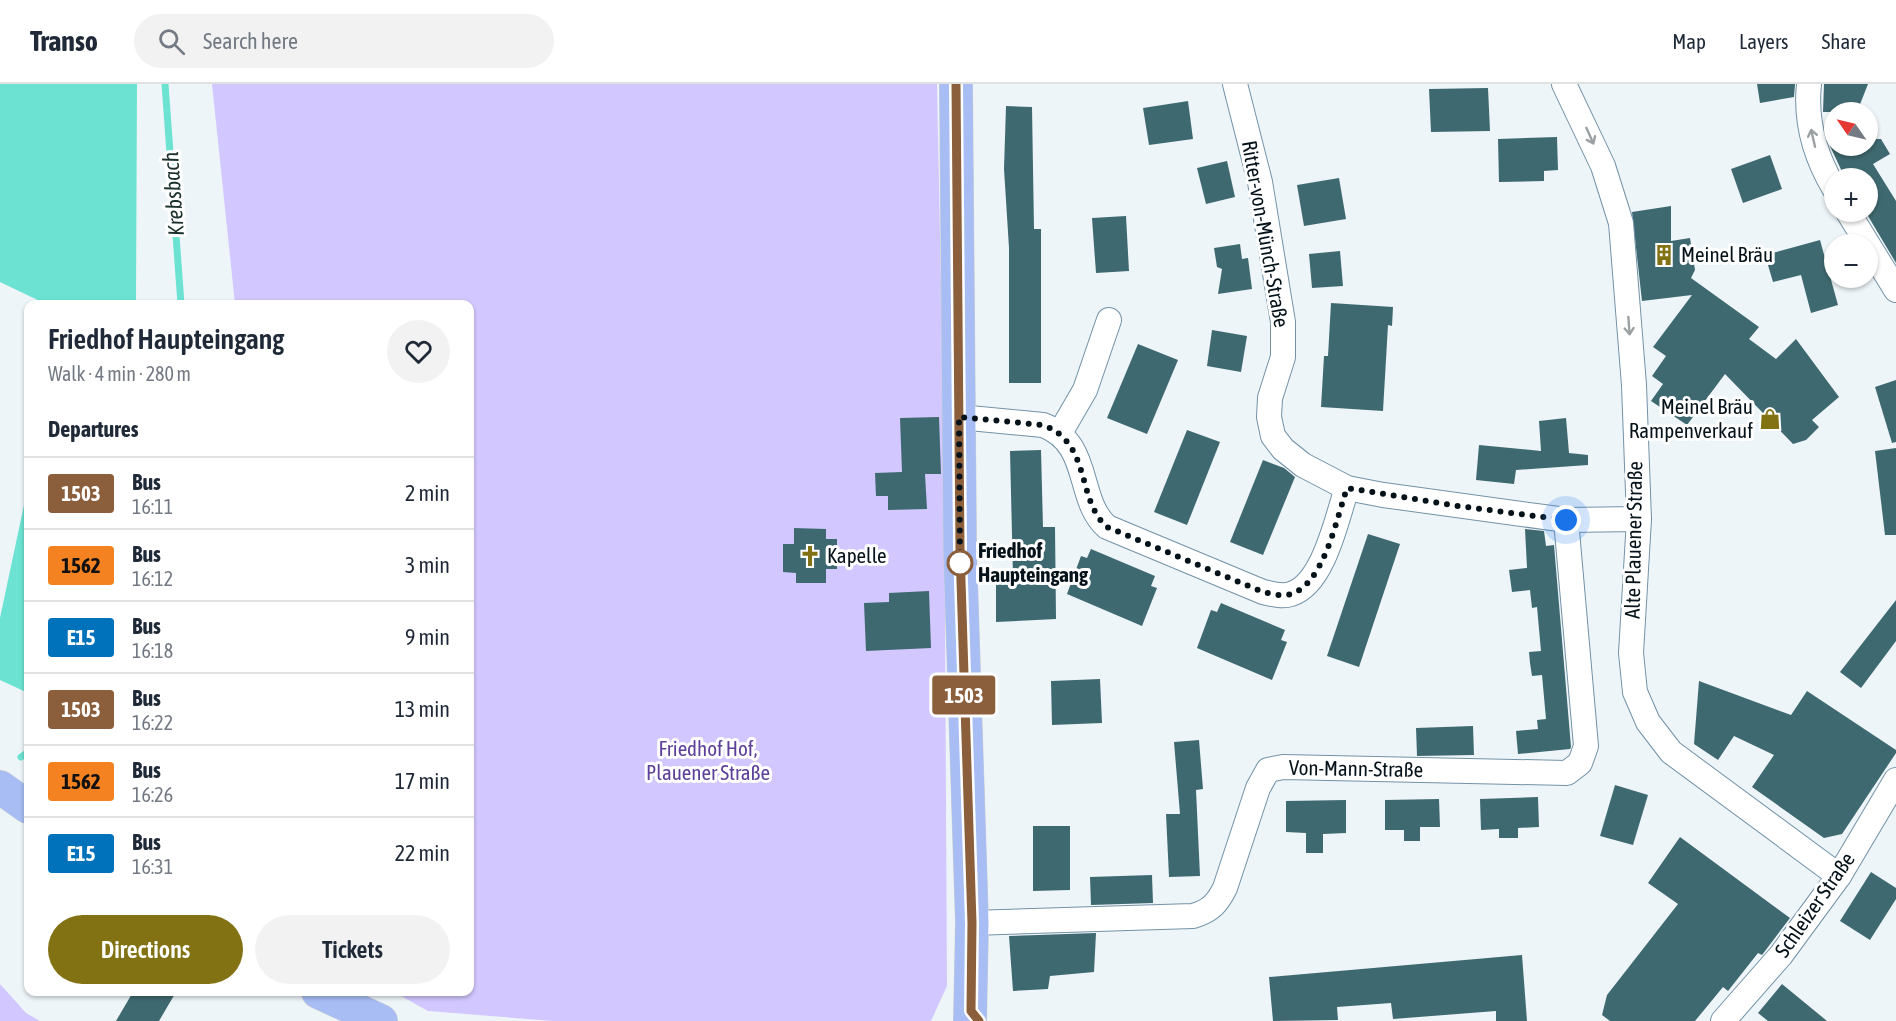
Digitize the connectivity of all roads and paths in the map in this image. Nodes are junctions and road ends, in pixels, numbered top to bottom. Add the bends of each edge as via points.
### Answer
1 (956, 84) edge
2 (1235, 84) edge
3 (1564, 84) edge
4 (1809, 84) edge
5 (1824, 168) edge
6 (1854, 222) edge
7 (1896, 290) edge
8 (1109, 320) dead end
9 (959, 417) junction
10 (1060, 434) junction
11 (1347, 488) junction
12 (1639, 519) junction
13 (1566, 520) junction
14 (1896, 780) edge
15 (0, 787) edge
16 (24, 804) edge
17 (1839, 876) junction
18 (972, 923) junction
19 (327, 996) edge
20 (973, 1018) edge
21 (381, 1021) edge
22 (1723, 1021) edge

1 - 9 main road
2 - 11 street, Ritter-von-Münch-Straße via 1260,182 1283,322 1283,357 1270,398 1273,436 1303,465
3 -> 12 street, Alte Plauener Straße via 1603,166 1621,223 1634,385
5 -> 4 street via 1813,143 1807,106
6 - 7 street
8 - 10 street via 1085,390
9 - 10 street via 1043,425
9 - 18 main road
10 - 11 street via 1080,465 1094,511 1107,527 1277,596 1304,587 1316,572
11 - 13 street, Ritter-von-Münch-Straße
12 - 13 street, Ritter-von-Münch-Straße
12 - 17 street, Alte Plauener Straße via 1631,653 1635,692 1648,722 1671,752
13 - 18 street, Von-Mann-Straße via 1586,746 1580,763 1567,773 1283,767 1268,770 1258,788 1225,888 1217,903 1206,912 1193,916
14 - 17 street, Schleizer Straße
15 - 16 main road
17 - 22 street, Schleizer Straße via 1781,955
18 - 20 main road
19 - 21 main road

